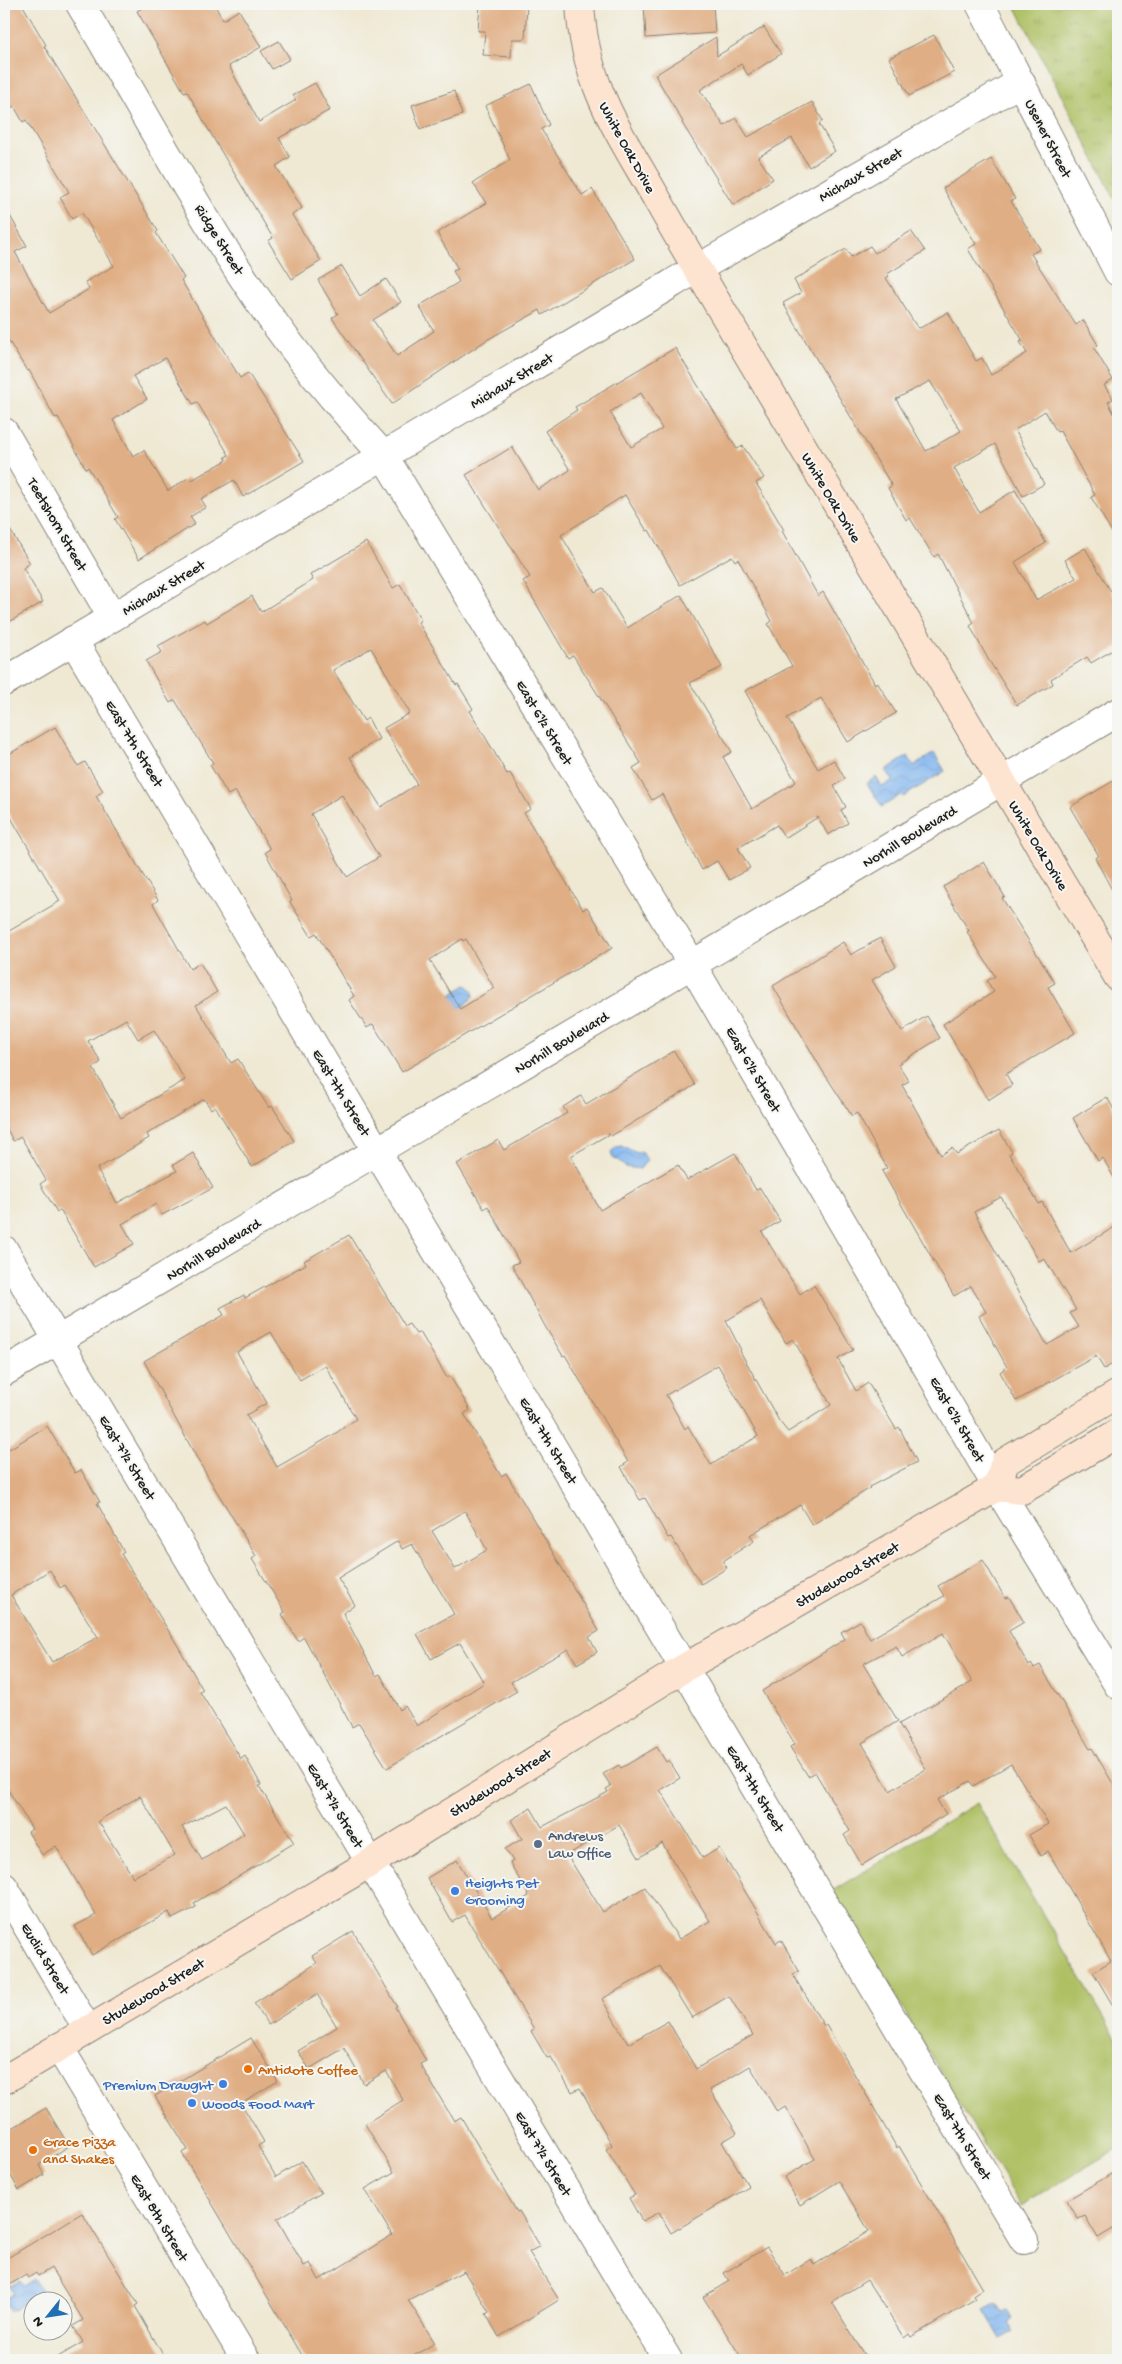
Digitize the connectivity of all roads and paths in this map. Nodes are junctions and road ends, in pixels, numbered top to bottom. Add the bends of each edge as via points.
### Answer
1 (80, 4) edge
2 (580, 4) edge
3 (980, 4) edge
4 (1021, 82) junction
5 (697, 268) junction
6 (1118, 272) edge
7 (4, 432) edge
8 (384, 456) junction
9 (112, 617) junction
10 (73, 640) junction
11 (4, 682) edge
12 (1118, 712) edge
13 (1000, 782) junction
14 (692, 965) junction
15 (1118, 977) edge
16 (377, 1151) junction
17 (4, 1250) edge
18 (58, 1340) junction
19 (4, 1372) edge
20 (1118, 1394) edge
21 (1118, 1433) edge
22 (998, 1487) junction
23 (684, 1668) junction
24 (1118, 1685) edge
25 (370, 1863) junction
26 (4, 1887) edge
27 (88, 2030) junction
28 (59, 2047) junction
29 (4, 2080) edge
30 (1024, 2240) dead end
31 (246, 2360) edge
32 (668, 2360) edge

1 - 8 street, Ridge Street via 257,298 325,387
2 - 5 main road, White Oak Drive via 581,33 603,105
3 - 4 street, Usener Street
4 - 5 street, Michaux Street
4 - 6 street, Usener Street
5 - 8 street, Michaux Street
5 - 13 main road, White Oak Drive
7 - 9 street, Teetshorn Street
8 - 9 street, Michaux Street
8 - 14 street, East 6½ Street
9 - 10 street, Michaux Street
10 - 11 street, Michaux Street
10 - 16 street, East 7th Street
12 - 13 street, Norhill Boulevard
13 - 14 street, Norhill Boulevard
13 - 15 main road, White Oak Drive
14 - 16 street, Norhill Boulevard
14 - 22 street, East 6½ Street
16 - 18 street, Norhill Boulevard
16 - 23 street, East 7th Street
17 - 18 street, East 7½ Street
18 - 19 street, Norhill Boulevard
18 - 25 street, East 7½ Street
20 - 22 main road via 1005,1462
21 - 22 main road via 1022,1490
22 - 23 main road, Studewood Street
22 - 24 street, East 6½ Street
23 - 25 main road, Studewood Street
23 - 30 street, East 7th Street
25 - 27 main road, Studewood Street
25 - 32 street, East 7½ Street
26 - 27 street, Euclid Street
27 - 28 main road, Studewood Street
28 - 29 main road, Studewood Street
28 - 31 street, East 8th Street

